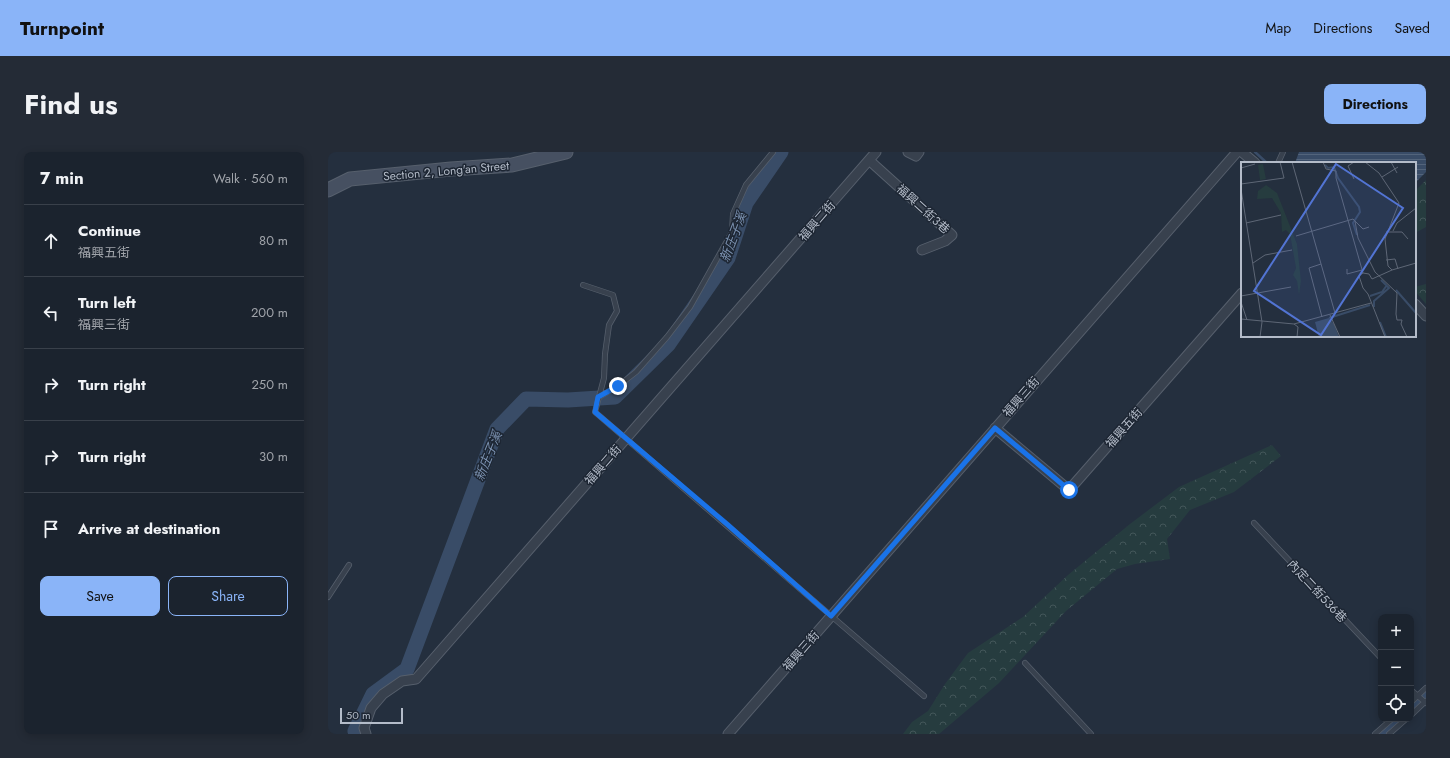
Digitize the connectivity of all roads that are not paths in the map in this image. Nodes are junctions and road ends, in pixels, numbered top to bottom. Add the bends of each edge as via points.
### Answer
1 (566, 152) edge
2 (773, 152) edge
3 (876, 152) edge
4 (908, 152) edge
5 (920, 152) edge
6 (1237, 152) edge
7 (1242, 152) edge
8 (1283, 152) edge
9 (541, 155) edge
10 (870, 161) junction
11 (1254, 162) edge
12 (1278, 162) edge
13 (328, 190) edge
14 (922, 250) dead end
15 (583, 285) dead end
16 (1241, 294) edge
17 (1416, 305) edge
18 (1426, 316) edge
19 (598, 397) junction
20 (995, 428) junction
21 (626, 439) junction
22 (1254, 523) dead end
23 (349, 565) dead end
24 (328, 597) edge
25 (831, 616) junction
26 (1378, 655) edge
27 (1025, 663) dead end
28 (1426, 688) edge
29 (1414, 694) edge
30 (924, 696) dead end
31 (1417, 697) junction
32 (1414, 700) edge
33 (1425, 702) edge
34 (1414, 712) edge
35 (1389, 722) edge
36 (1403, 722) edge
37 (366, 734) edge
38 (728, 734) edge
39 (1091, 734) edge
40 (1376, 734) edge
41 (1389, 734) edge

1 - 9 street, Section 2, Long'an Street
2 - 19 lane via 746,185 733,214 732,232 690,307 667,338 636,372
3 - 10 street, 福興二街
4 - 5 street via 916,156
6 - 20 street, 福興三街
7 - 11 street
8 - 12 lane
9 - 13 street, Section 2, Long'an Street via 512,165 350,179
10 - 14 street, 福興二街3巷 via 952,235 945,241
10 - 21 street, 福興二街
15 - 19 lane via 613,295 616,311 609,325 604,378
16 - 20 street, 福興五街 via 1069,490
17 - 18 street
19 - 21 lane via 595,412
20 - 25 street, 福興三街
21 - 25 lane
21 - 37 street, 福興二街 via 416,679 402,681 383,694 371,708 364,728
22 - 26 lane, 內定二街536巷
23 - 24 lane
25 - 30 lane
25 - 38 street, 福興三街
27 - 39 lane
28 - 31 lane
29 - 31 lane
31 - 32 lane
31 - 33 lane
33 - 34 lane
35 - 40 lane
36 - 41 lane

